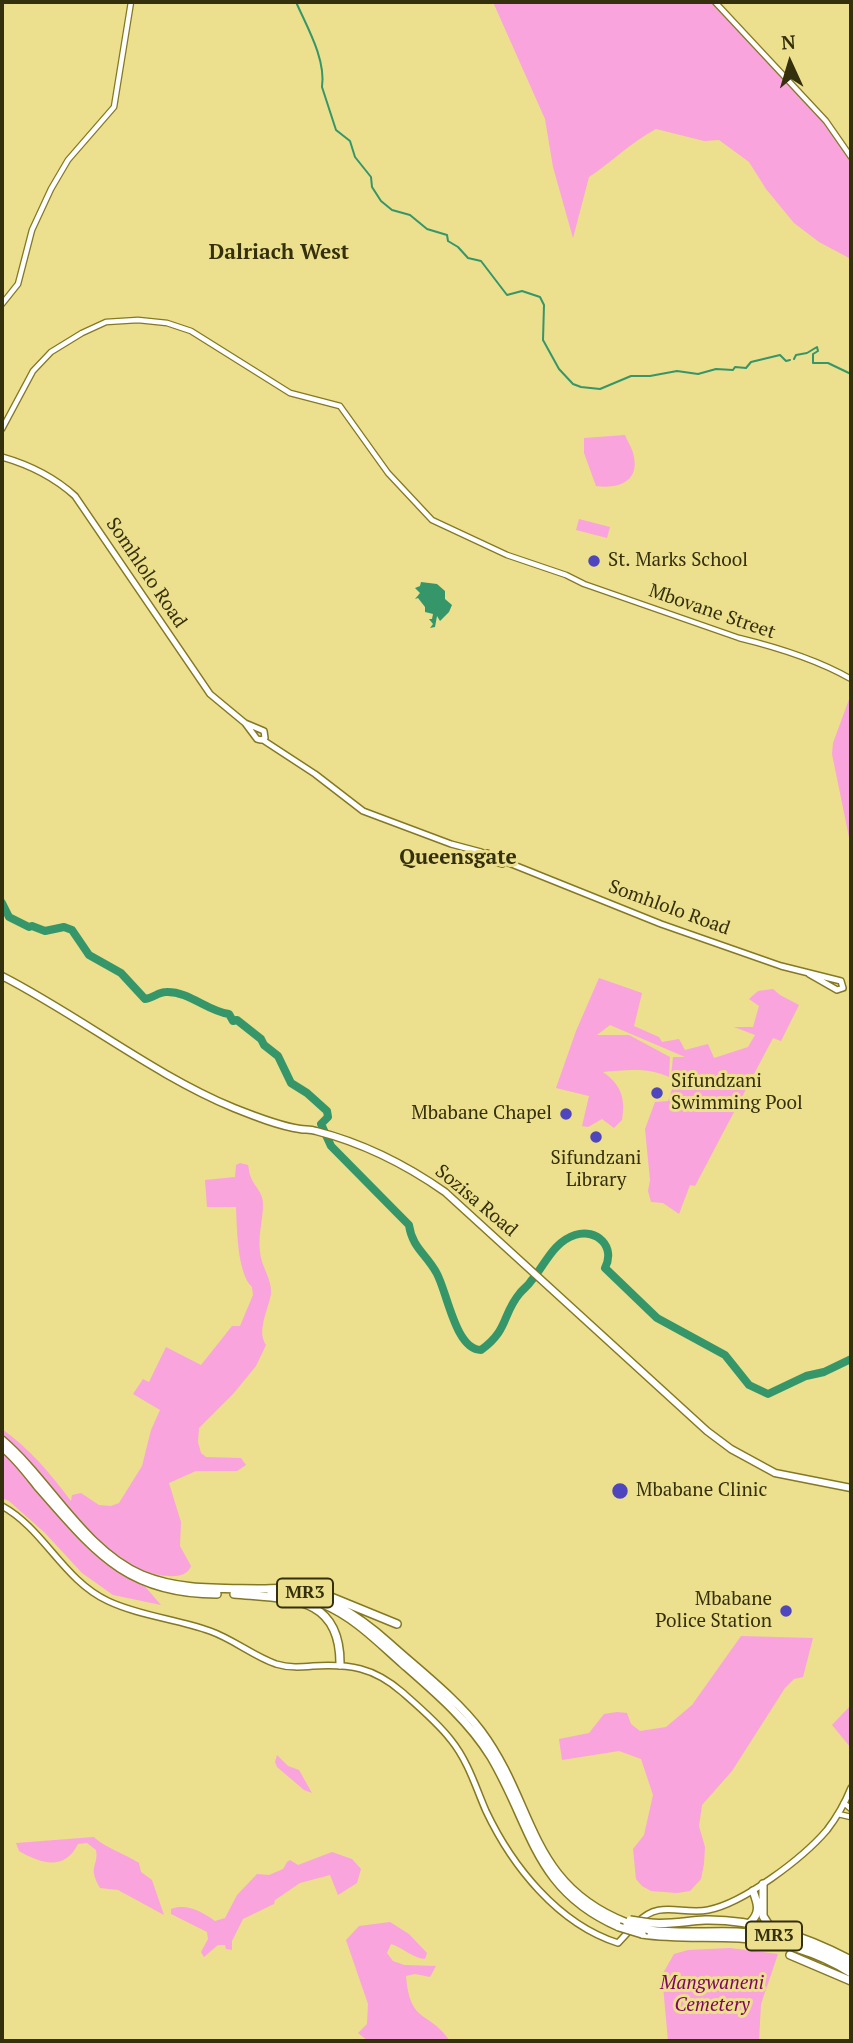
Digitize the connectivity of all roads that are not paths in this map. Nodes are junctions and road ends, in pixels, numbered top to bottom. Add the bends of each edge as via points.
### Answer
1 (131, 2) edge
2 (715, 2) edge
3 (851, 157) edge
4 (2, 304) edge
5 (2, 429) edge
6 (5, 458) edge
7 (851, 679) edge
8 (2, 976) edge
9 (851, 992) edge
10 (2, 1440) edge
11 (2, 1447) edge
12 (851, 1488) edge
13 (2, 1506) edge
14 (287, 1589) junction
15 (234, 1594) junction
16 (397, 1624) dead end
17 (340, 1665) junction
18 (851, 1788) edge
19 (844, 1803) junction
20 (851, 1809) edge
21 (838, 1814) junction
22 (851, 1817) edge
23 (539, 1851) junction
24 (763, 1884) junction
25 (753, 1891) junction
26 (594, 1907) junction
27 (750, 1923) junction
28 (771, 1928) junction
29 (693, 1935) junction
30 (792, 1958) dead end
31 (851, 1960) edge
32 (851, 1966) edge
33 (851, 1973) edge
34 (851, 1981) edge

1 - 4 street via 114,107 68,160 46,198 18,284
2 - 3 street via 826,121
5 - 7 street, Mbovane Street via 33,371 51,352 106,322 167,323 191,331 290,393 335,404 348,415 388,473 432,520 507,555
6 - 9 main road, Somhlolo Road via 46,474 75,496 210,694 257,733 258,740 264,738 363,811 480,855 482,861 488,858 519,869
8 - 12 main road, Sozisa Road via 203,1094 235,1109 384,1154 414,1170 445,1192 731,1449 775,1474
10 - 14 highway, MR3 via 123,1565 189,1587
11 - 15 highway, MR3 via 90,1546 112,1564 164,1589
13 - 17 main road via 31,1528 85,1587 107,1601 214,1632 276,1664
14 - 16 highway via 323,1594
14 - 23 highway, MR3 via 327,1600 354,1615 456,1703 499,1759
15 - 17 highway via 284,1599 317,1609 337,1634
15 - 23 highway, MR3 via 301,1597 323,1604 364,1629 469,1727 491,1757
17 - 25 main road via 365,1668 377,1675 400,1690 445,1733 522,1872 558,1908 596,1934 618,1943 646,1913 709,1910
18 - 19 main road
19 - 20 street
19 - 21 main road
21 - 22 street
21 - 24 main road via 807,1849
23 - 26 highway, MR3 via 565,1884
23 - 29 highway, MR3, bridge via 549,1875 565,1894 606,1922 642,1934
24 - 25 main road
24 - 28 highway via 763,1916
25 - 27 highway via 759,1907
26 - 27 highway, bridge via 629,1920 663,1924 702,1920
26 - 29 highway, MR3, bridge via 649,1930
27 - 28 highway
28 - 31 highway via 808,1938
29 - 32 highway, MR3 via 766,1935 819,1950
29 - 33 highway, MR3 via 774,1941
30 - 34 highway

